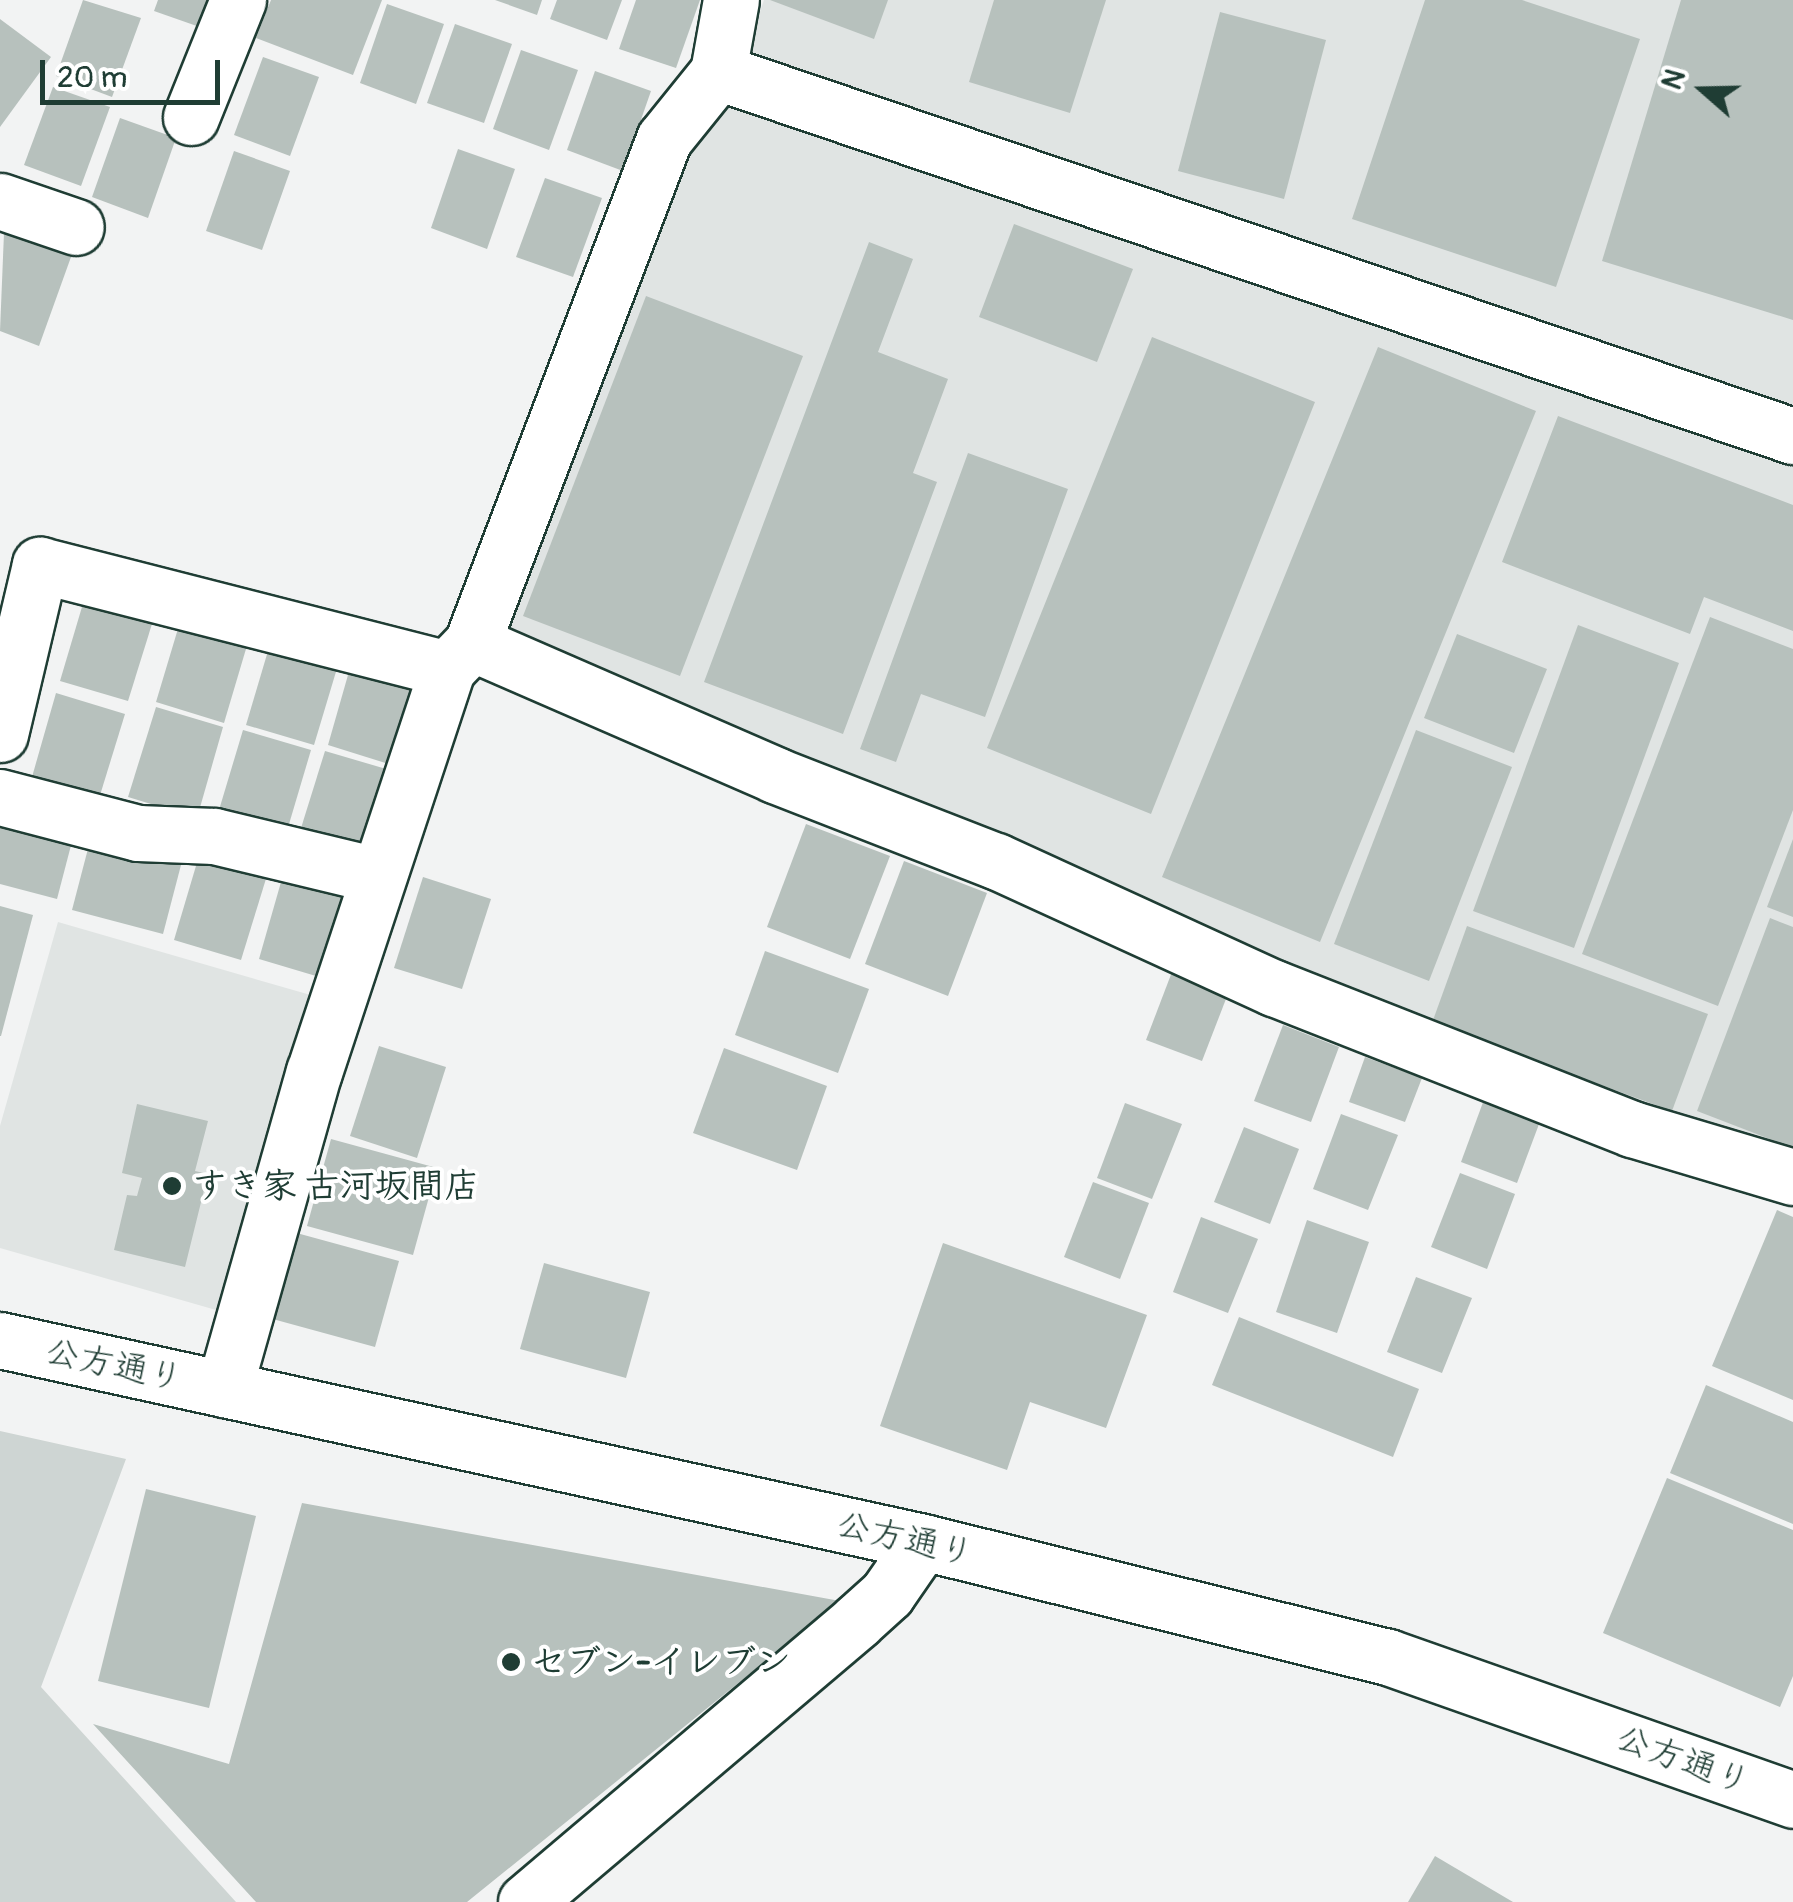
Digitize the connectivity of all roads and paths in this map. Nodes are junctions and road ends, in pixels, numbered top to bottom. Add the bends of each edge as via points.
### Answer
1 (238, 0) edge
2 (731, 0) edge
3 (718, 72) junction
4 (191, 117) dead end
5 (0, 201) edge
6 (76, 226) dead end
7 (1793, 436) edge
8 (460, 656) junction
9 (0, 734) edge
10 (0, 797) edge
11 (376, 875) junction
12 (1793, 1177) edge
13 (0, 1340) edge
14 (224, 1390) junction
15 (923, 1542) junction
16 (1792, 1798) edge
17 (526, 1902) edge

1 - 4 street
2 - 3 street
3 - 7 street
3 - 8 street via 664,139
5 - 6 street
8 - 9 street via 40,565
8 - 11 street
8 - 12 street via 996,861 1274,988 1632,1129
10 - 11 street via 138,833 214,836
11 - 14 street
13 - 14 street, 公方通り
14 - 15 street, 公方通り
15 - 16 street, 公方通り via 1388,1656
15 - 17 street via 887,1594

